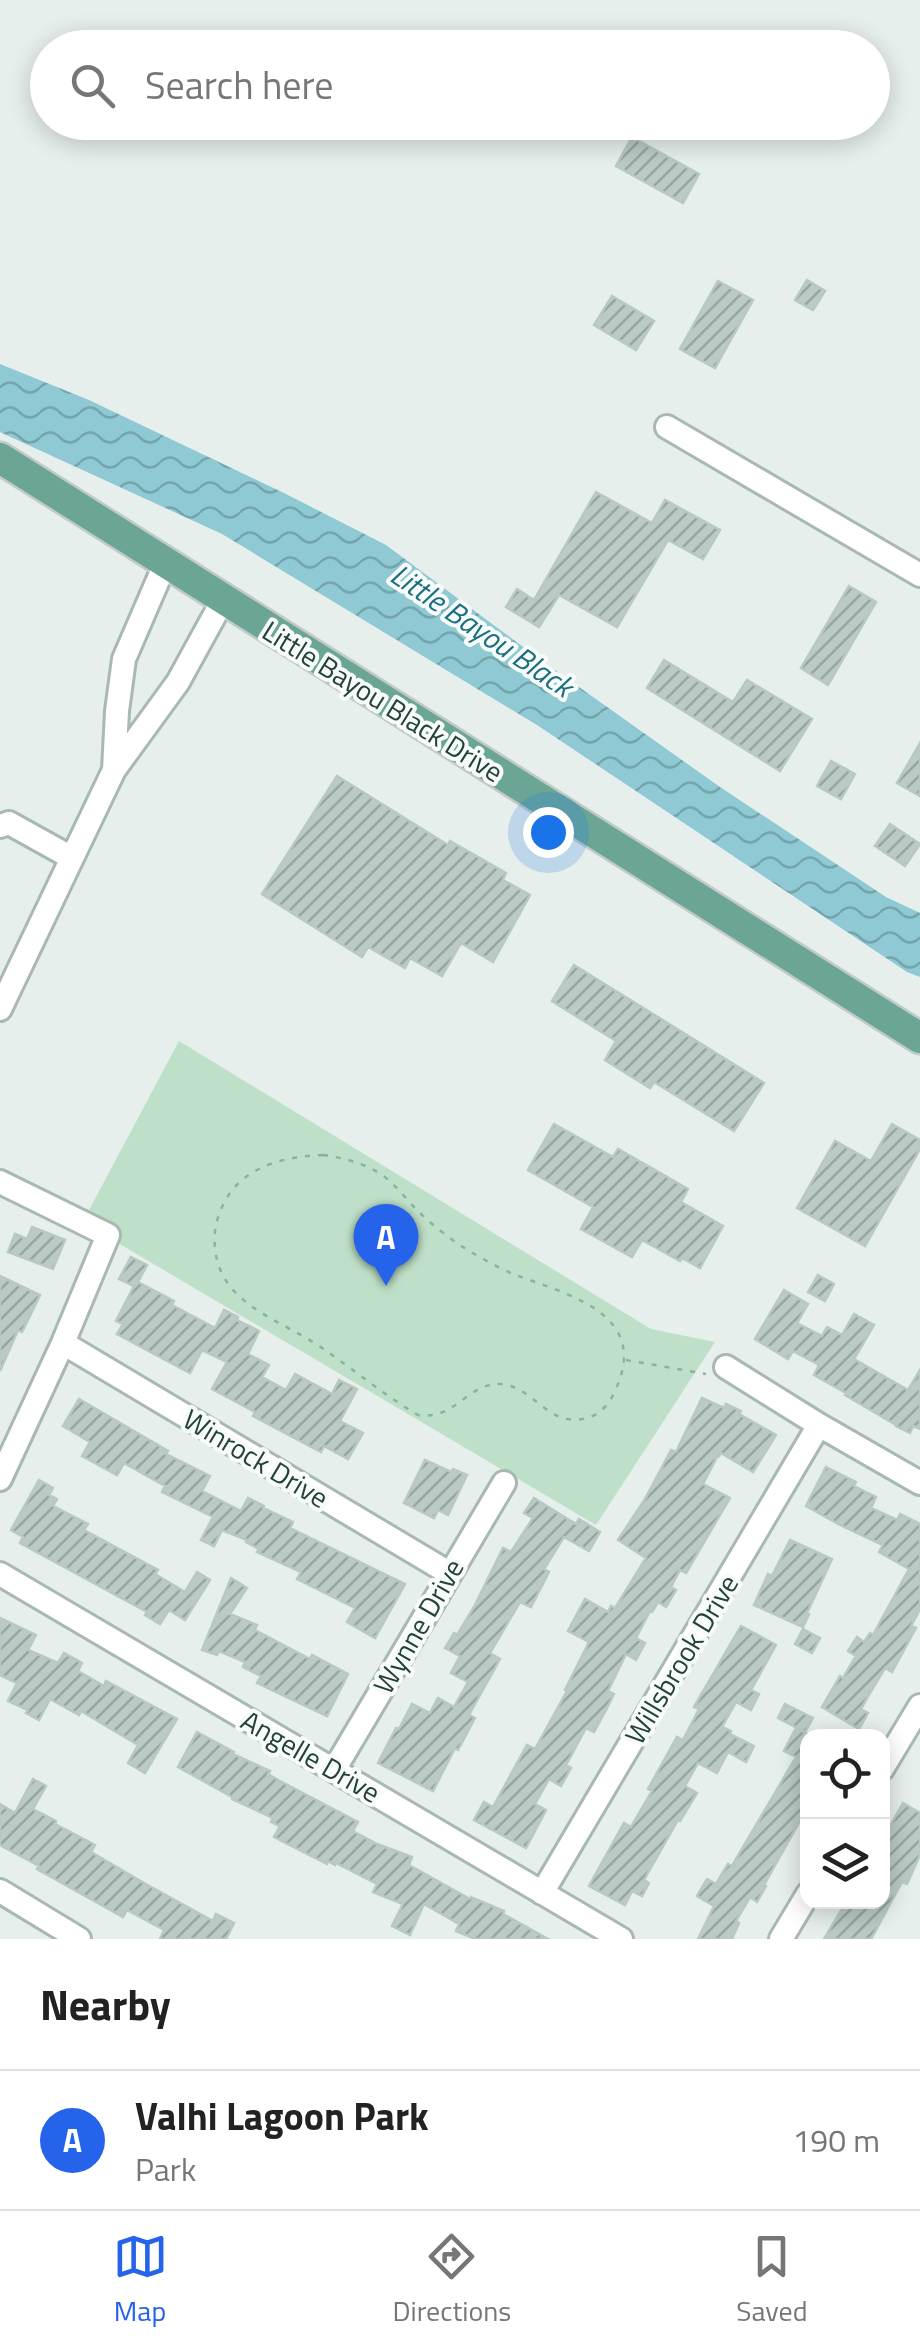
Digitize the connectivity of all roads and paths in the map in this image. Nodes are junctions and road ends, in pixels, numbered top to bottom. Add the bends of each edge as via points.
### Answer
1 (667, 427) dead end
2 (0, 458) edge
3 (165, 564) junction
4 (920, 575) edge
5 (223, 600) junction
6 (114, 770) junction
7 (3, 822) edge
8 (72, 858) junction
9 (0, 1009) edge
10 (920, 1038) edge
11 (0, 1182) edge
12 (63, 1343) junction
13 (624, 1360) junction
14 (720, 1371) joint
15 (819, 1425) junction
16 (0, 1479) edge
17 (504, 1483) dead end
18 (920, 1484) edge
19 (449, 1573) junction
20 (0, 1574) edge
21 (920, 1706) edge
22 (890, 1756) edge
23 (334, 1770) junction
24 (0, 1892) edge
25 (542, 1892) junction
26 (800, 1907) edge
27 (64, 1935) edge
28 (621, 1939) edge
29 (781, 1939) edge

1 - 4 street
2 - 3 main road, Little Bayou Black Drive
3 - 5 main road, Little Bayou Black Drive
3 - 6 street via 124,658
5 - 6 street via 178,682
5 - 10 main road, Little Bayou Black Drive
6 - 8 street
7 - 8 street
8 - 9 street
11 - 12 street via 108,1235
12 - 16 street
12 - 19 street, Winrock Drive
13 - 13 path via 606,1316 466,1248 386,1178 344,1158 299,1156 260,1167 232,1189 216,1221 216,1258 243,1302 418,1415 441,1414 476,1390 504,1384 557,1418 583,1419 611,1399
13 - 14 path
14 - 15 street
15 - 18 street
15 - 25 street, Willsbrook Drive
17 - 19 street, Wynne Drive
19 - 23 street, Wynne Drive
20 - 23 street, Angelle Drive
21 - 22 street
23 - 25 street, Angelle Drive
24 - 27 street
25 - 28 street, Angelle Drive
26 - 29 street

